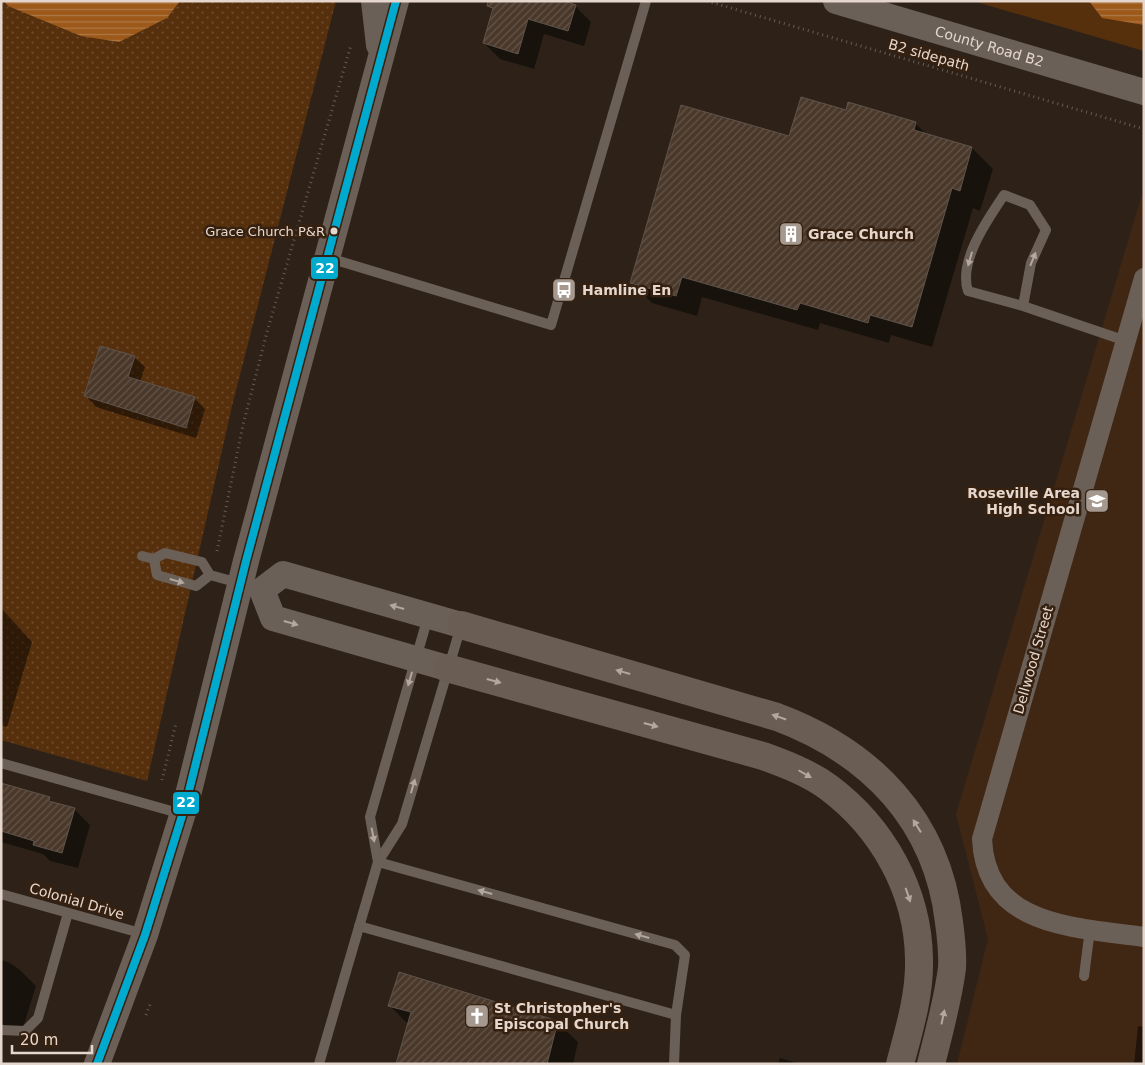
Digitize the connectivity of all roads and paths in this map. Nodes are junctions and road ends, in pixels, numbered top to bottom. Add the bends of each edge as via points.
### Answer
1 (374, 1) edge
2 (396, 1) edge
3 (646, 1) edge
4 (707, 1) edge
5 (836, 1) edge
6 (353, 37) dead end
7 (380, 56) junction
8 (1144, 92) edge
9 (1144, 129) edge
10 (326, 258) junction
11 (1144, 278) edge
12 (1023, 306) junction
13 (1126, 341) junction
14 (142, 556) dead end
15 (154, 559) junction
16 (215, 559) dead end
17 (210, 575) junction
18 (251, 587) junction
19 (429, 616) junction
20 (461, 625) junction
21 (416, 659) junction
22 (447, 668) junction
23 (176, 722) dead end
24 (1, 763) edge
25 (156, 807) junction
26 (183, 814) junction
27 (378, 862) junction
28 (1, 894) edge
29 (68, 913) junction
30 (359, 926) junction
31 (1090, 929) junction
32 (145, 935) junction
33 (1144, 937) edge
34 (1084, 976) dead end
35 (676, 1015) junction
36 (1, 1030) edge
37 (97, 1064) edge
38 (318, 1064) edge
39 (674, 1064) edge
40 (900, 1064) edge
41 (931, 1064) edge

1 - 7 street
2 - 7 street
3 - 10 lane via 551,325
4 - 9 path, B2 sidepath
5 - 8 street, County Road B2
6 - 16 path via 266,332
7 - 10 street
10 - 18 street
11 - 13 street, Dellwood Street
12 -> 12 lane via 1031,263 1046,230 1030,205 1004,194 976,240 964,280 968,291
12 - 13 lane
13 - 31 street, Dellwood Street via 982,839 988,874 1010,903 1050,922
14 - 15 lane
15 - 17 lane via 165,552 202,562
15 -> 17 lane via 158,575 196,586
17 - 18 lane
19 -> 18 street via 283,574
18 -> 21 street via 273,618
18 - 26 street
19 - 20 street
19 - 21 lane
20 - 22 lane
41 -> 20 highway via 952,968 947,900 936,863 919,828 897,796 870,768 839,745 777,716
21 - 22 street
21 -> 27 lane via 370,817
27 -> 22 lane via 402,824
22 -> 40 highway via 763,756 794,767 827,786 849,805 876,834 896,866 908,893 915,921 920,960 915,1008
23 - 25 path
24 - 25 lane
25 - 26 lane
26 - 32 street
27 - 30 lane
35 -> 27 lane via 686,954 675,945
28 - 29 lane, Colonial Drive
29 - 32 lane, Colonial Drive
29 - 36 lane via 38,1018 24,1030
30 - 35 lane
30 - 38 lane
31 - 33 street, Dellwood Street
31 - 34 lane
32 - 37 street
35 - 39 lane

